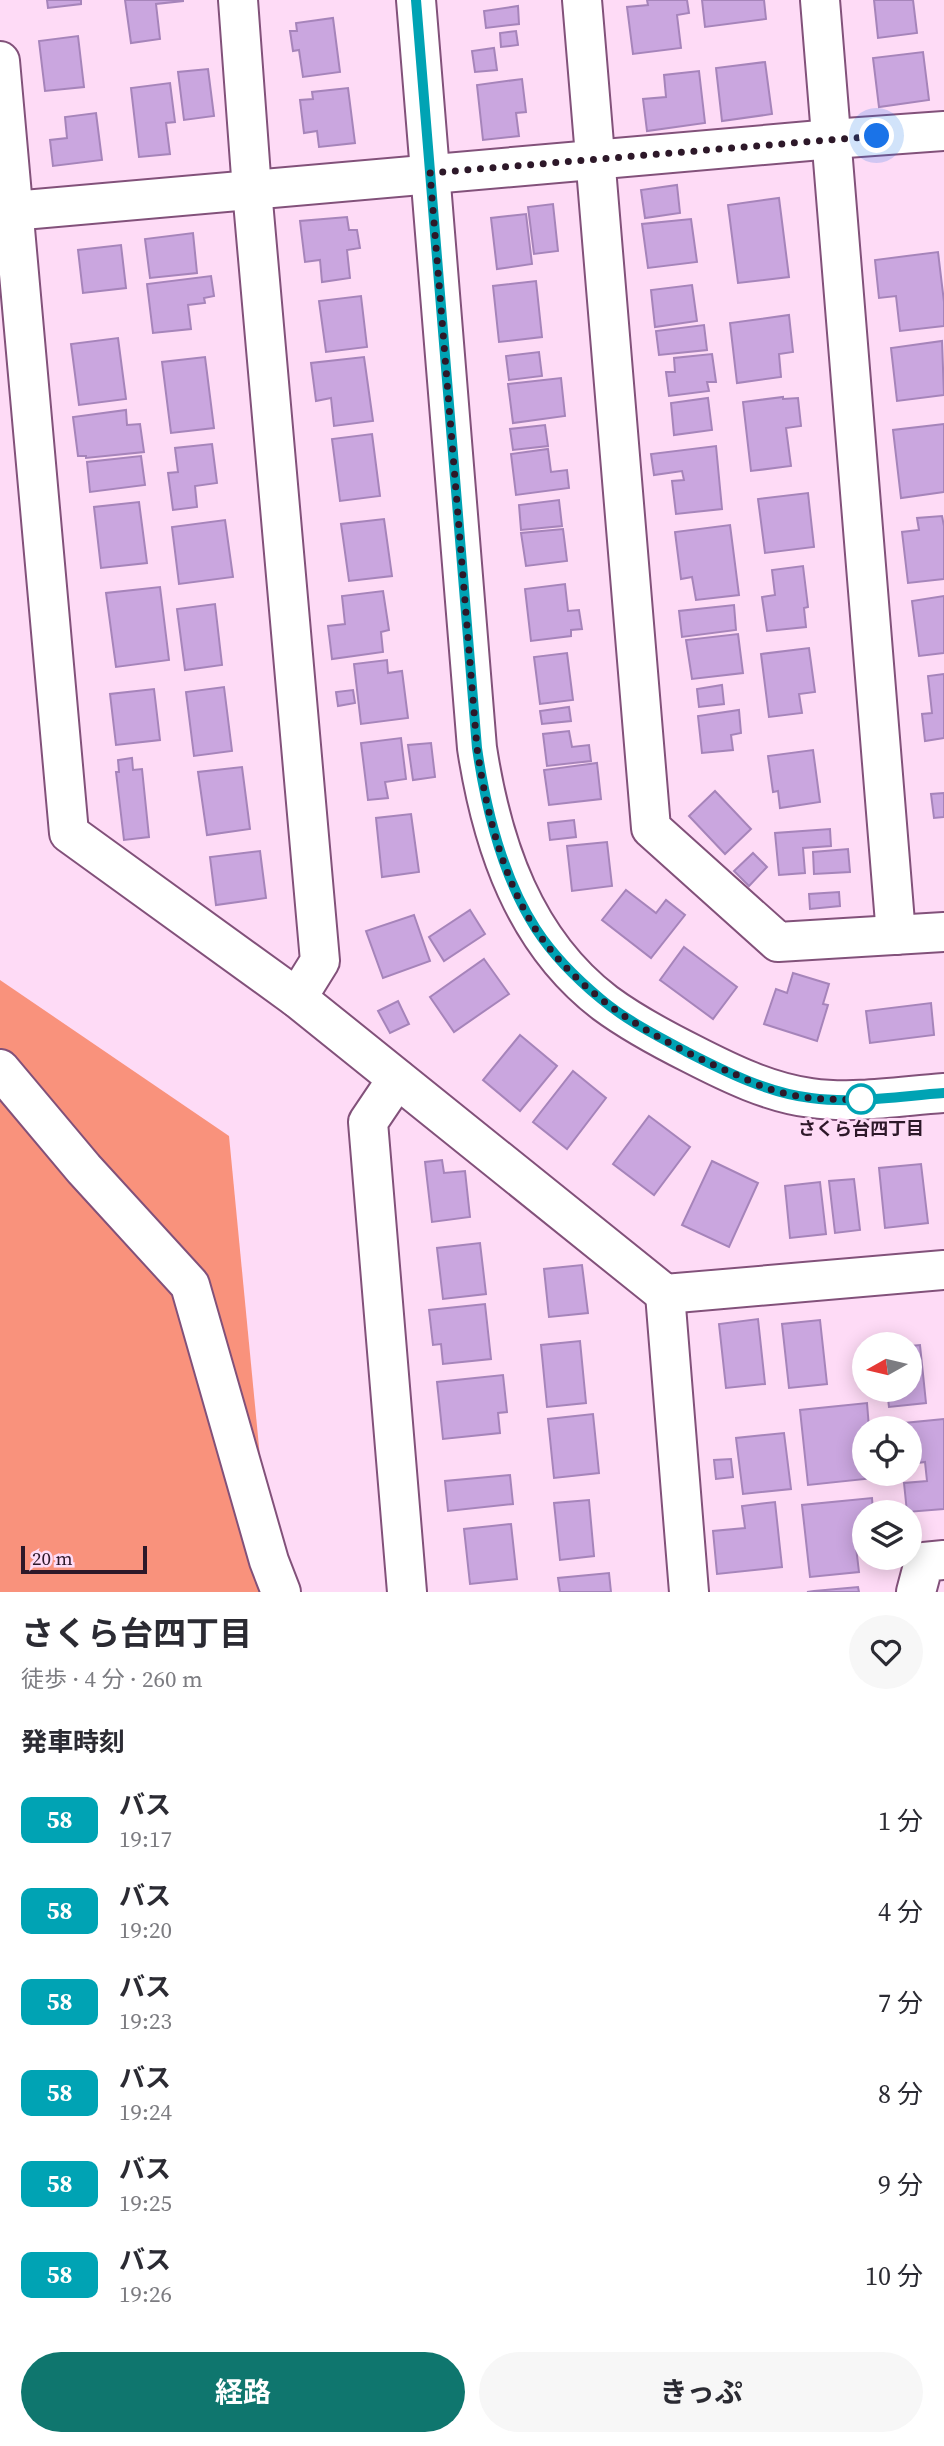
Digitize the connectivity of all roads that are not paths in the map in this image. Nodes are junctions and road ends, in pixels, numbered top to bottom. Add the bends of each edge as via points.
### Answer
1 (239, 0) edge
2 (416, 0) edge
3 (582, 0) edge
4 (820, 0) edge
5 (0, 61) edge
6 (944, 131) edge
7 (832, 139) junction
8 (596, 159) junction
9 (430, 173) junction
10 (252, 190) junction
11 (6, 212) edge
12 (944, 932) edge
13 (896, 935) junction
14 (296, 998) junction
15 (0, 1069) edge
16 (397, 1079) junction
17 (944, 1093) edge
18 (944, 1270) edge
19 (665, 1294) junction
20 (944, 1560) edge
21 (281, 1592) edge
22 (407, 1592) edge
23 (690, 1592) edge
24 (916, 1592) edge

1 - 10 street
2 - 9 street
3 - 8 street
4 - 7 street
5 - 11 street
6 - 7 street
7 - 8 street
7 - 13 street
8 - 9 street
8 - 13 street via 651,828 778,942
9 - 10 street
9 - 17 street via 484,799 504,861 537,930 576,977 628,1019 709,1063 774,1091 840,1100
10 - 11 street
10 - 14 street via 320,961
11 - 14 street via 69,833
12 - 13 street
14 - 16 street
15 - 21 street via 190,1285
16 - 19 street
16 - 22 street via 368,1122
18 - 19 street
19 - 23 street
20 - 24 street via 925,1562

